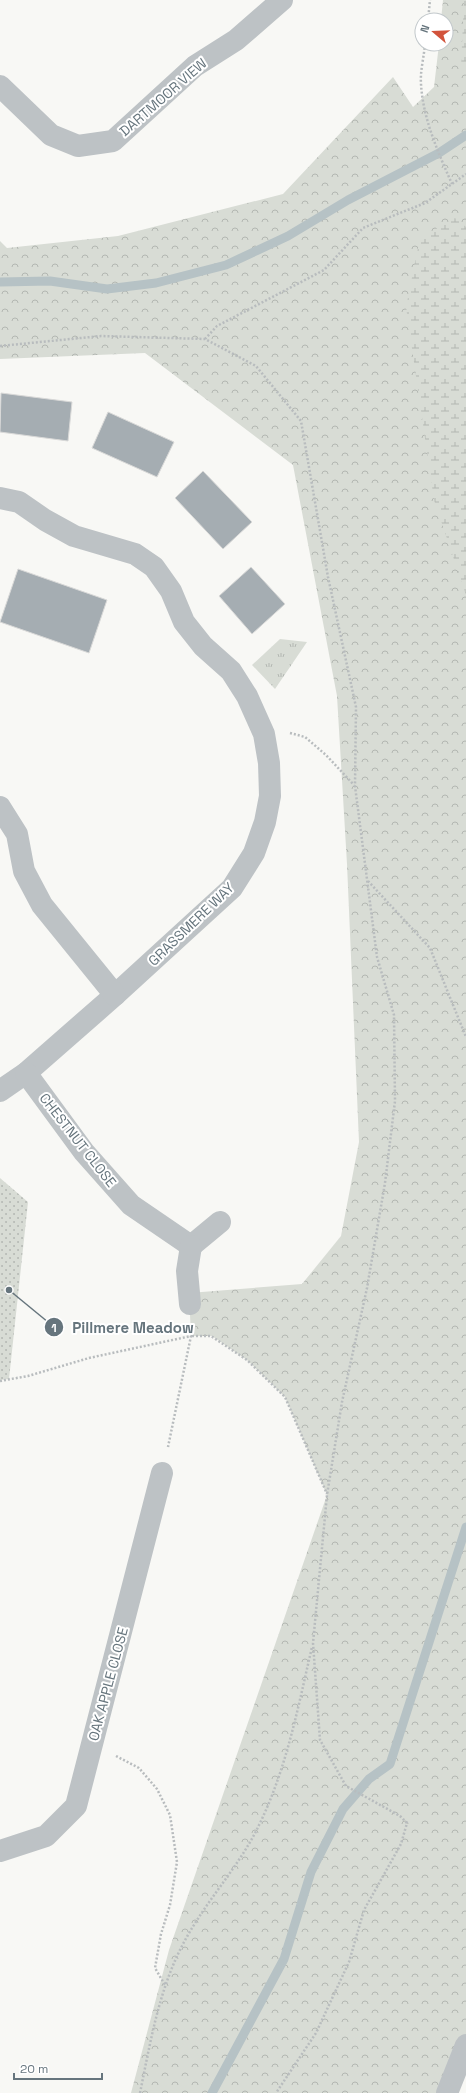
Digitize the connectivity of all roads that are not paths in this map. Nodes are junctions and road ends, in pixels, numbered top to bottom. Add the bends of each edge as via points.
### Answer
1 (282, 0) edge
2 (0, 86) edge
3 (0, 498) edge
4 (0, 808) edge
5 (115, 995) junction
6 (26, 1072) junction
7 (0, 1091) edge
8 (220, 1222) dead end
9 (191, 1246) junction
10 (190, 1304) road end
11 (162, 1473) road end
12 (0, 1851) edge
13 (466, 2045) edge
14 (447, 2093) edge

1 - 2 street, DARTMOOR VIEW via 236,40 195,66 113,141 78,146 51,135
3 - 5 street, GRASSMERE WAY via 19,502 74,536 135,554 154,567 171,591 184,622 203,646 231,671 247,696 264,734 270,762 270,796 265,822 254,852 232,888
4 - 5 street via 17,834 24,871 42,905
5 - 6 street, GRASSMERE WAY
6 - 7 street, GRASSMERE WAY
6 - 9 street, CHESTNUT CLOSE via 84,1152 131,1205
8 - 9 street
9 - 10 street via 187,1271
11 - 12 street, OAK APPLE CLOSE via 76,1806 46,1836
13 - 14 street

